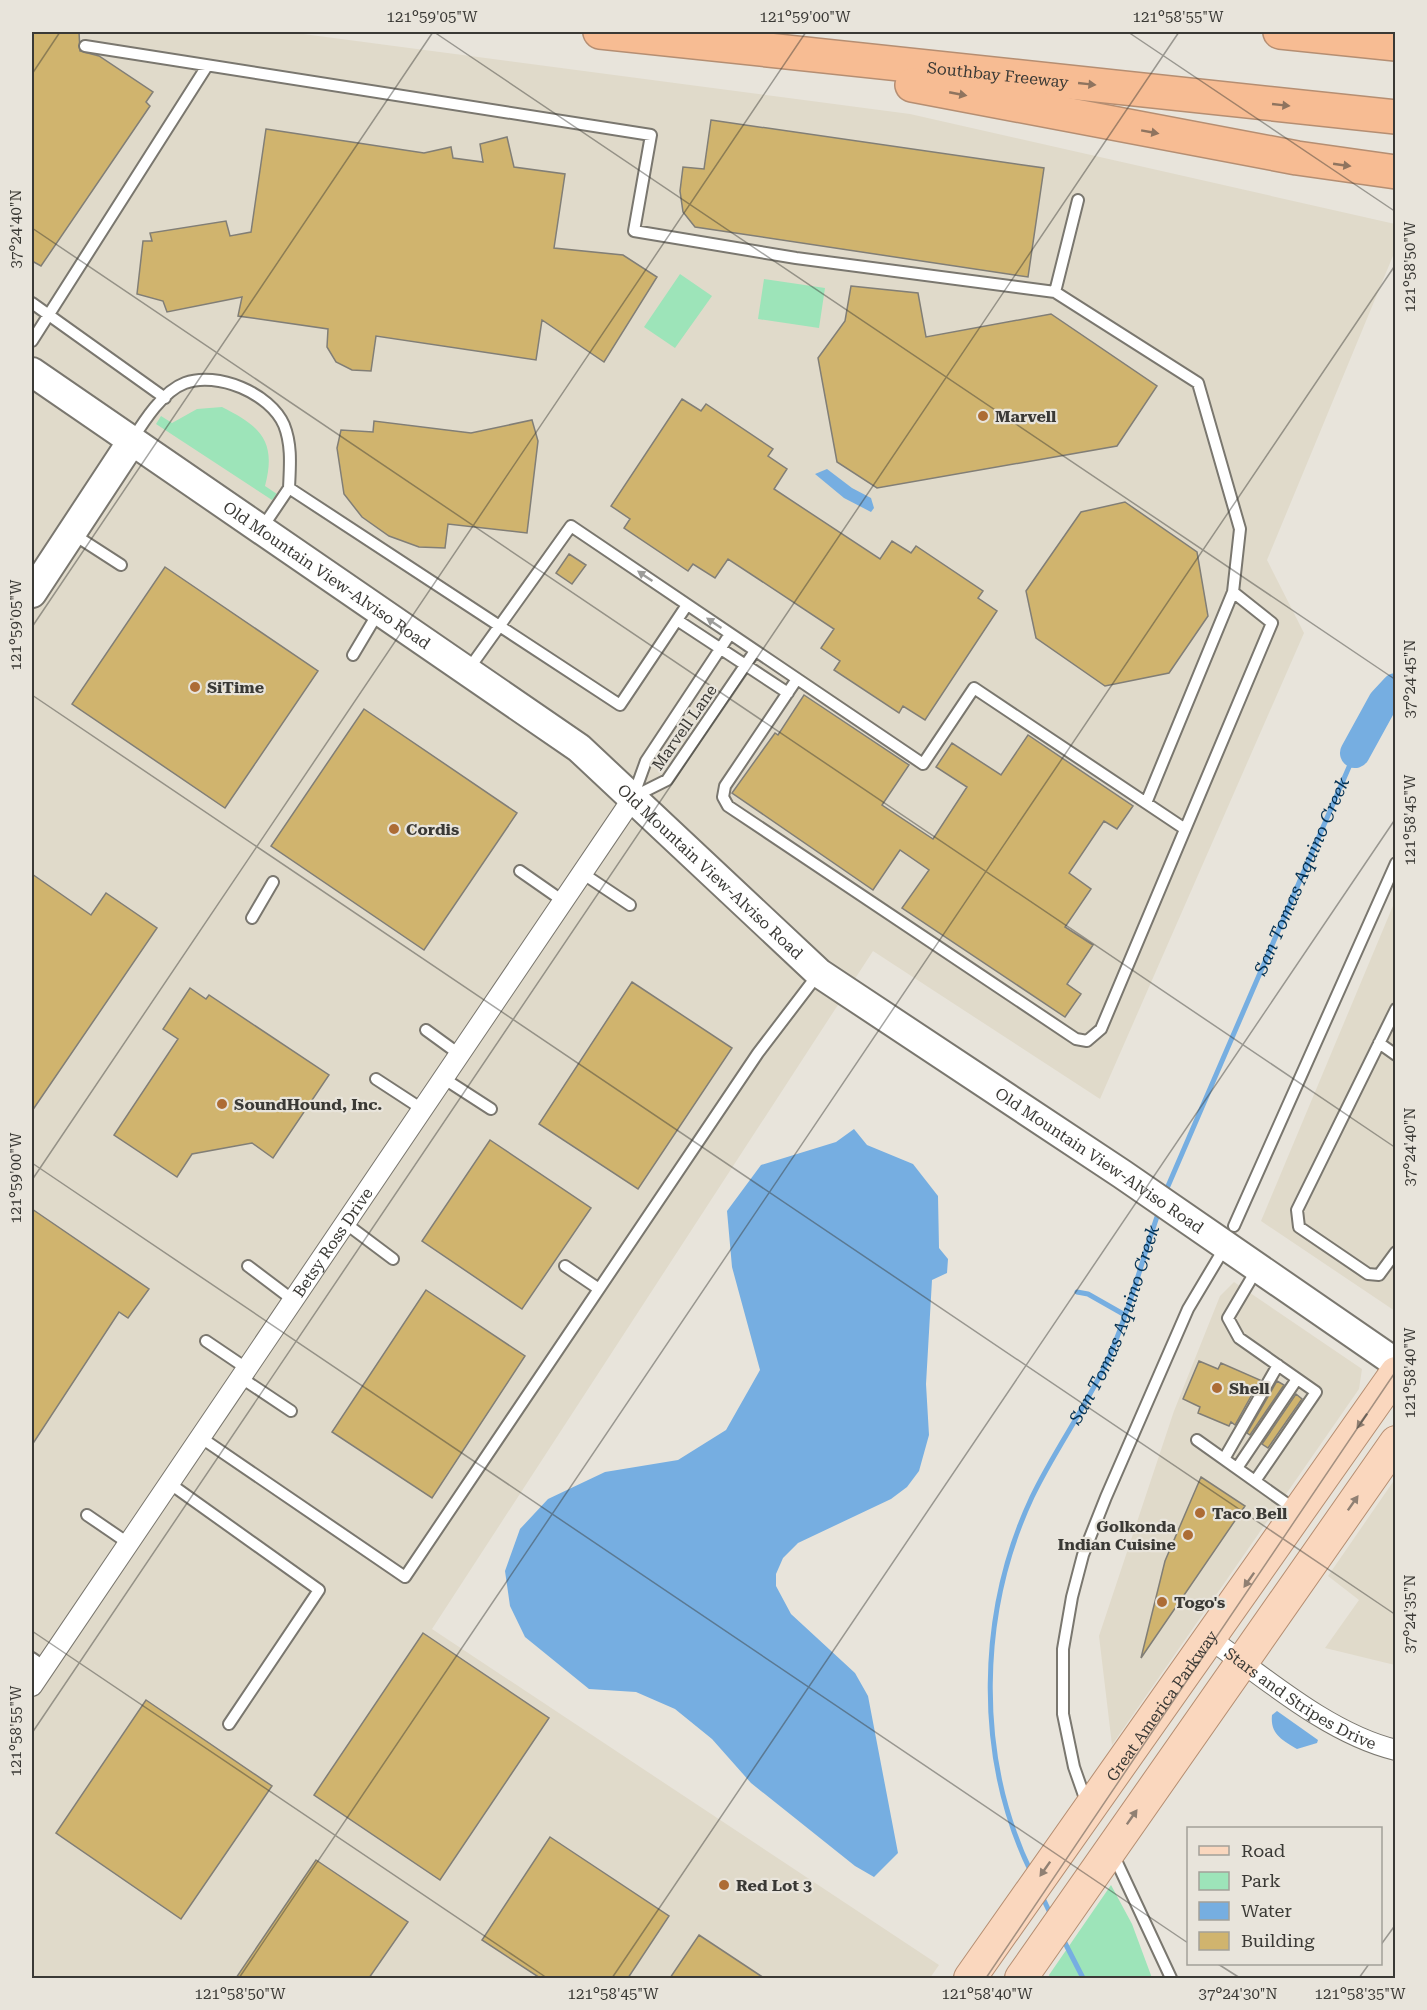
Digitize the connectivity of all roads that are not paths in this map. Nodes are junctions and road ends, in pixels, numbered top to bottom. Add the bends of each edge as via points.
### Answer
1 (600, 32) edge
2 (1280, 32) edge
3 (632, 36) junction
4 (1395, 44) edge
5 (85, 46) dead end
6 (207, 66) junction
7 (1395, 117) edge
8 (1395, 172) edge
9 (1078, 200) dead end
10 (1054, 292) junction
11 (32, 303) edge
12 (49, 315) junction
13 (32, 341) edge
14 (32, 372) edge
15 (165, 399) junction
16 (132, 441) junction
17 (289, 488) junction
18 (261, 530) junction
19 (70, 533) junction
20 (121, 565) dead end
21 (32, 592) edge
22 (1233, 592) junction
23 (687, 605) junction
24 (380, 610) junction
25 (677, 620) junction
26 (501, 626) junction
27 (730, 634) junction
28 (721, 648) junction
29 (755, 651) junction
30 (353, 655) dead end
31 (746, 665) junction
32 (468, 671) junction
33 (797, 679) junction
34 (788, 693) junction
35 (633, 798) junction
36 (1146, 803) junction
37 (1185, 829) junction
38 (1395, 863) edge
39 (520, 871) dead end
40 (582, 873) junction
41 (273, 882) dead end
42 (563, 901) junction
43 (630, 905) dead end
44 (252, 918) dead end
45 (819, 973) junction
46 (1395, 1009) edge
47 (426, 1030) dead end
48 (1379, 1042) junction
49 (459, 1054) junction
50 (1395, 1055) edge
51 (443, 1078) junction
52 (376, 1079) dead end
53 (422, 1109) junction
54 (491, 1109) dead end
55 (345, 1223) junction
56 (1223, 1235) junction
57 (1395, 1252) edge
58 (393, 1258) dead end
59 (248, 1266) dead end
60 (565, 1266) dead end
61 (1257, 1269) junction
62 (599, 1289) junction
63 (293, 1300) junction
64 (206, 1341) dead end
65 (1395, 1364) edge
66 (1278, 1365) junction
67 (243, 1373) junction
68 (1395, 1373) edge
69 (1297, 1379) junction
70 (291, 1411) dead end
71 (200, 1437) junction
72 (1197, 1440) dead end
73 (1395, 1443) edge
74 (1224, 1459) junction
75 (1237, 1468) junction
76 (1255, 1481) junction
77 (169, 1483) junction
78 (1298, 1511) junction
79 (87, 1515) dead end
80 (128, 1543) junction
81 (1209, 1638) junction
82 (1242, 1661) junction
83 (38, 1663) edge
84 (32, 1686) edge
85 (229, 1724) dead end
86 (1395, 1750) edge
87 (1084, 1815) junction
88 (1104, 1856) junction
89 (1025, 1972) edge
90 (970, 1978) edge
91 (1171, 1978) edge

1 - 3 highway, Southbay Freeway
2 - 4 highway
3 -> 7 highway, Southbay Freeway
3 -> 8 highway via 1297,158
5 - 6 lane
6 - 10 lane via 651,135 634,231 796,258
6 - 12 lane
9 - 10 lane
10 - 22 lane via 1198,383 1240,530
11 - 12 lane
12 - 13 lane
12 - 15 lane
14 - 16 street, Old Mountain View-Alviso Road
15 - 16 lane
15 - 17 lane via 184,383 212,379 233,385 272,408 283,423 290,445
16 - 18 street, Old Mountain View-Alviso Road
16 - 19 street
17 - 18 lane
17 - 26 lane
18 - 24 street, Old Mountain View-Alviso Road
19 - 20 lane
19 - 21 street
22 - 36 lane
22 - 37 lane via 1272,623
23 - 25 lane
23 -> 26 lane via 571,526
27 -> 23 lane
24 - 30 lane
24 - 32 street, Old Mountain View-Alviso Road
25 - 26 lane via 620,705
25 - 28 lane
26 - 32 lane
27 - 28 lane, Marvell Lane
27 - 29 lane
28 - 31 lane
28 - 35 lane, Marvell Lane via 646,761
29 - 31 lane, Marvell Lane
29 - 33 lane
31 - 34 lane
31 - 35 lane, Marvell Lane via 667,780
32 - 35 street, Old Mountain View-Alviso Road via 579,748
33 - 34 lane
33 - 36 lane via 923,764 974,687
34 - 37 lane via 725,786 723,796 728,806 1076,1039 1087,1041 1101,1029
35 - 40 street, Betsy Ross Drive
35 - 45 street, Old Mountain View-Alviso Road
36 - 37 lane
38 - 56 lane
39 - 42 lane
40 - 42 street, Betsy Ross Drive
40 - 43 lane
41 - 44 lane
42 - 49 street, Betsy Ross Drive
45 - 56 street, Old Mountain View-Alviso Road via 1122,1174
45 - 62 lane via 758,1053
46 - 48 lane
47 - 49 lane
48 - 50 lane
48 - 57 lane via 1298,1210 1299,1227 1368,1274 1379,1275
49 - 51 street, Betsy Ross Drive
51 - 53 street, Betsy Ross Drive
51 - 54 lane
52 - 53 lane
53 - 55 street, Betsy Ross Drive
55 - 58 lane
55 - 63 street, Betsy Ross Drive
56 - 61 street, Old Mountain View-Alviso Road
56 - 87 lane via 1106,1497 1083,1555 1072,1597 1063,1649 1063,1714
59 - 63 lane
60 - 62 lane
61 - 65 street, Old Mountain View-Alviso Road
61 - 66 lane via 1228,1318 1239,1338
62 - 71 lane via 405,1577
63 - 67 street, Betsy Ross Drive
64 - 67 lane
66 - 69 lane
66 - 74 lane
67 - 70 lane
67 - 71 street, Betsy Ross Drive
68 -> 78 main road, Great America Parkway
69 - 75 lane
69 - 76 lane via 1316,1392
71 - 77 street, Betsy Ross Drive
72 - 74 lane
82 -> 73 main road
74 - 75 lane
75 - 76 lane
76 - 78 lane
77 - 80 street, Betsy Ross Drive
77 - 85 lane via 319,1590
78 -> 81 main road, Great America Parkway
79 - 80 lane
80 - 83 street, Betsy Ross Drive
81 - 82 street, Stars and Stripes Drive
81 - 87 main road, Great America Parkway
82 - 86 street, Stars and Stripes Drive via 1324,1718
88 -> 82 main road
83 - 84 street, Betsy Ross Drive
87 -> 90 main road, Great America Parkway
88 - 89 main road
88 - 91 lane

